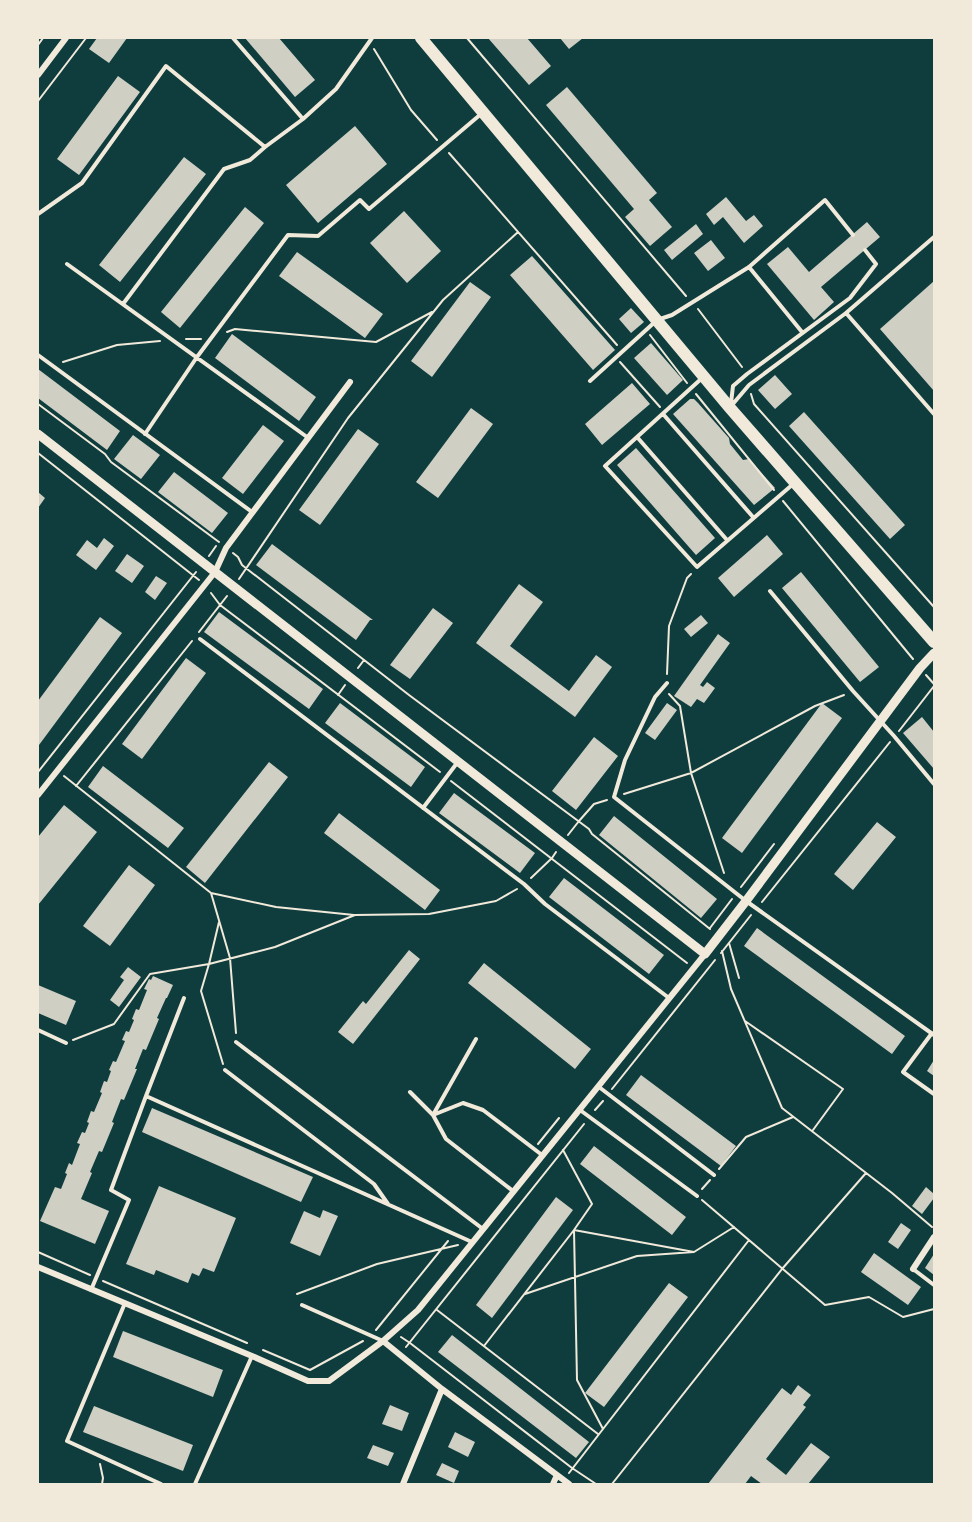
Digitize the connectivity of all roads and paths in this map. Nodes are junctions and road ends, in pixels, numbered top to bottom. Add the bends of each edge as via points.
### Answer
1 (43, 38) edge
2 (66, 38) edge
3 (86, 38) edge
4 (233, 38) edge
5 (372, 38) edge
6 (421, 38) edge
7 (467, 38) edge
8 (38, 45) edge
9 (38, 75) edge
10 (38, 101) edge
11 (483, 112) junction
12 (303, 119) junction
13 (265, 147) junction
14 (38, 214) edge
15 (518, 232) dead end
16 (852, 235) dead end
17 (934, 237) edge
18 (531, 247) dead end
19 (865, 250) dead end
20 (67, 264) dead end
21 (749, 267) junction
22 (692, 302) junction
23 (123, 304) junction
24 (434, 311) junction
25 (846, 313) junction
26 (657, 320) junction
27 (646, 330) junction
28 (802, 332) junction
29 (211, 338) junction
30 (174, 340) junction
31 (623, 352) junction
32 (38, 355) edge
33 (197, 357) junction
34 (616, 358) junction
35 (52, 366) junction
36 (747, 374) junction
37 (704, 377) junction
38 (350, 381) dead end
39 (590, 381) dead end
40 (749, 385) junction
41 (691, 388) junction
42 (38, 404) edge
43 (730, 408) junction
44 (664, 414) junction
45 (934, 414) edge
46 (38, 434) edge
47 (145, 434) junction
48 (307, 437) junction
49 (637, 437) junction
50 (38, 453) edge
51 (795, 482) junction
52 (779, 496) junction
53 (252, 512) junction
54 (753, 517) junction
55 (728, 540) junction
56 (226, 548) junction
57 (203, 563) junction
58 (697, 567) junction
59 (246, 568) junction
60 (214, 572) junction
61 (193, 576) junction
62 (205, 585) junction
63 (233, 587) junction
64 (770, 591) dead end
65 (220, 605) junction
66 (934, 607) edge
67 (199, 632) dead end
68 (200, 639) dead end
69 (191, 641) dead end
70 (934, 642) edge
71 (934, 653) edge
72 (920, 668) junction
73 (667, 683) junction
74 (934, 685) edge
75 (853, 691) junction
76 (881, 723) junction
77 (894, 736) junction
78 (458, 761) junction
79 (57, 771) junction
80 (38, 772) edge
81 (691, 773) junction
82 (447, 777) junction
83 (934, 784) edge
84 (76, 786) junction
85 (38, 795) edge
86 (614, 797) junction
87 (423, 808) junction
88 (579, 821) junction
89 (563, 843) junction
90 (552, 858) junction
91 (524, 884) junction
92 (729, 887) junction
93 (211, 893) junction
94 (746, 901) junction
95 (757, 908) junction
96 (355, 915) junction
97 (219, 921) junction
98 (718, 936) junction
99 (729, 943) junction
100 (722, 951) junction
101 (705, 954) junction
102 (230, 958) junction
103 (209, 964) junction
104 (693, 968) junction
105 (703, 975) junction
106 (739, 978) dead end
107 (184, 998) dead end
108 (669, 998) junction
109 (745, 1021) junction
110 (38, 1030) edge
111 (933, 1034) edge
112 (476, 1039) dead end
113 (236, 1042) joint
114 (66, 1043) joint
115 (225, 1070) joint
116 (598, 1086) junction
117 (410, 1092) dead end
118 (608, 1094) junction
119 (934, 1094) edge
120 (146, 1096) junction
121 (579, 1109) junction
122 (433, 1115) junction
123 (590, 1117) junction
124 (793, 1117) junction
125 (812, 1131) junction
126 (563, 1150) junction
127 (542, 1155) junction
128 (866, 1173) junction
129 (714, 1175) junction
130 (513, 1191) junction
131 (697, 1196) junction
132 (389, 1205) junction
133 (734, 1227) junction
134 (483, 1229) junction
135 (934, 1229) edge
136 (574, 1230) junction
137 (454, 1234) junction
138 (934, 1237) edge
139 (749, 1240) junction
140 (473, 1242) junction
141 (441, 1249) junction
142 (38, 1252) edge
143 (694, 1252) junction
144 (38, 1267) edge
145 (783, 1269) junction
146 (913, 1269) joint
147 (96, 1278) junction
148 (575, 1278) junction
149 (934, 1285) edge
150 (91, 1290) junction
151 (297, 1294) dead end
152 (523, 1295) junction
153 (125, 1303) junction
154 (302, 1305) dead end
155 (435, 1309) junction
156 (934, 1309) edge
157 (380, 1325) junction
158 (393, 1333) junction
159 (372, 1336) junction
160 (383, 1341) junction
161 (246, 1342) dead end
162 (410, 1343) junction
163 (484, 1346) junction
164 (257, 1347) dead end
165 (400, 1355) junction
166 (252, 1356) junction
167 (442, 1389) junction
168 (603, 1429) junction
169 (598, 1434) junction
170 (98, 1456) junction
171 (572, 1468) junction
172 (557, 1475) junction
173 (566, 1482) edge
174 (102, 1485) edge
175 (161, 1485) edge
176 (195, 1485) edge
177 (403, 1485) edge
178 (553, 1485) edge
179 (596, 1485) edge
180 (612, 1485) edge

1 - 8 path
2 - 9 street
3 - 10 path
4 - 12 lane
5 - 12 lane via 336,89
6 - 11 main road
7 - 22 path
11 - 26 main road
11 - 29 lane via 369,209 360,200 318,236 288,235
12 - 13 lane
13 - 14 lane via 166,66 82,183
13 - 23 lane via 250,160 224,169
15 - 24 path
16 - 21 lane via 825,200
17 - 25 lane
18 - 31 path
19 - 28 lane via 876,264 850,298
20 - 23 lane
21 - 22 lane
21 - 28 lane
22 - 26 lane
22 - 36 path
23 - 30 lane
24 - 29 path via 376,342 235,329
24 - 59 path via 348,418
25 - 40 lane
25 - 45 lane
26 - 27 lane
26 - 37 main road
27 - 31 lane
27 - 41 path
28 - 36 lane
29 - 30 path
29 - 33 lane
30 - 33 lane
30 - 35 path via 117,345
31 - 34 lane
32 - 35 lane
33 - 47 lane
33 - 48 lane
34 - 39 lane
34 - 44 path
35 - 47 lane
36 - 43 lane via 733,386
37 - 41 lane
37 - 43 main road
38 - 48 street
40 - 43 lane
40 - 66 path via 754,404
41 - 44 lane
41 - 52 path
42 - 57 path via 219,542
43 - 51 main road
44 - 49 lane
44 - 54 lane
46 - 57 street
47 - 53 lane
48 - 53 street
49 - 55 lane
49 - 58 lane via 605,466
50 - 61 path
51 - 52 lane
51 - 70 main road
52 - 54 lane
52 - 72 path
53 - 56 street
54 - 55 lane
55 - 58 lane
56 - 59 path
56 - 60 street
57 - 60 street
57 - 61 path
58 - 73 path via 687,578 669,626
59 - 63 path
59 - 88 path
60 - 62 street
60 - 63 street
61 - 62 path
61 - 80 path
62 - 65 path
62 - 79 street
63 - 65 path
63 - 78 street
64 - 75 lane
65 - 67 path
65 - 82 path
68 - 87 lane
69 - 84 path
71 - 72 street
72 - 74 path
72 - 76 street
73 - 81 path via 666,691 680,706
73 - 86 lane via 655,697 625,760
74 - 77 path
75 - 76 lane
75 - 81 path via 815,706
76 - 77 lane
76 - 94 street
77 - 83 lane
77 - 95 path
78 - 82 lane
78 - 89 street
79 - 84 path
79 - 85 street
81 - 86 path
81 - 92 path
82 - 87 lane
82 - 90 path
84 - 93 path
86 - 88 path via 594,804
86 - 92 lane
87 - 91 lane
88 - 89 path
88 - 98 path
89 - 90 path
89 - 101 street
90 - 91 path
90 - 104 path
91 - 96 path via 496,901 429,914
91 - 108 lane
92 - 94 lane
93 - 96 path via 276,907
93 - 97 path
94 - 95 lane
94 - 98 street
95 - 99 path
95 - 111 lane
96 - 102 path via 275,947
97 - 102 path
97 - 103 path
98 - 101 street
99 - 100 path
99 - 106 path
100 - 105 path
100 - 109 path
101 - 104 street
102 - 103 path
102 - 113 path
103 - 114 path via 150,974 114,1024
103 - 115 path via 201,991
104 - 105 path
104 - 108 street
105 - 118 path
107 - 120 lane
108 - 116 street
109 - 124 path via 782,1108
109 - 125 path via 843,1089
110 - 114 lane
111 - 119 lane via 903,1072
112 - 122 lane
113 - 134 lane
115 - 132 lane via 374,1184
116 - 118 lane
116 - 121 street
117 - 122 lane
118 - 123 path
118 - 129 lane
120 - 132 lane
120 - 147 lane via 111,1190 129,1200
121 - 123 lane
121 - 127 street
122 - 127 lane via 463,1103 483,1110
122 - 130 lane via 446,1139
123 - 126 path
123 - 131 lane
124 - 125 path
124 - 129 path via 746,1137
125 - 128 path
126 - 136 path via 592,1204
126 - 155 path
127 - 130 street
128 - 135 path
128 - 145 path
129 - 131 path
130 - 134 street
131 - 133 path
132 - 137 lane
133 - 139 path
133 - 143 path
134 - 140 street
136 - 143 path
136 - 148 path
136 - 152 path
137 - 140 lane
137 - 141 path
138 - 146 street
139 - 145 path
139 - 168 path
140 - 141 path
140 - 158 street via 418,1310
141 - 151 path via 377,1264
141 - 157 path
142 - 147 path
143 - 148 path via 638,1256
144 - 150 street
145 - 156 path via 825,1305 869,1297 903,1317
145 - 180 path
146 - 149 lane
147 - 150 lane
147 - 161 path
148 - 152 path
148 - 168 path via 577,1380
150 - 153 street
152 - 163 path
153 - 166 street
153 - 170 lane via 67,1441
154 - 159 lane
155 - 162 path
155 - 163 path
157 - 158 path
157 - 159 path
158 - 160 street
158 - 162 path
159 - 160 lane
159 - 164 path via 310,1370
160 - 165 street
160 - 166 street via 329,1381 308,1381
162 - 165 path
162 - 171 path
163 - 169 path
165 - 167 street
166 - 176 lane
167 - 172 street
167 - 177 street
168 - 169 path
169 - 171 path
170 - 174 path
170 - 175 lane
171 - 173 path
171 - 179 path
172 - 173 street
172 - 178 street

